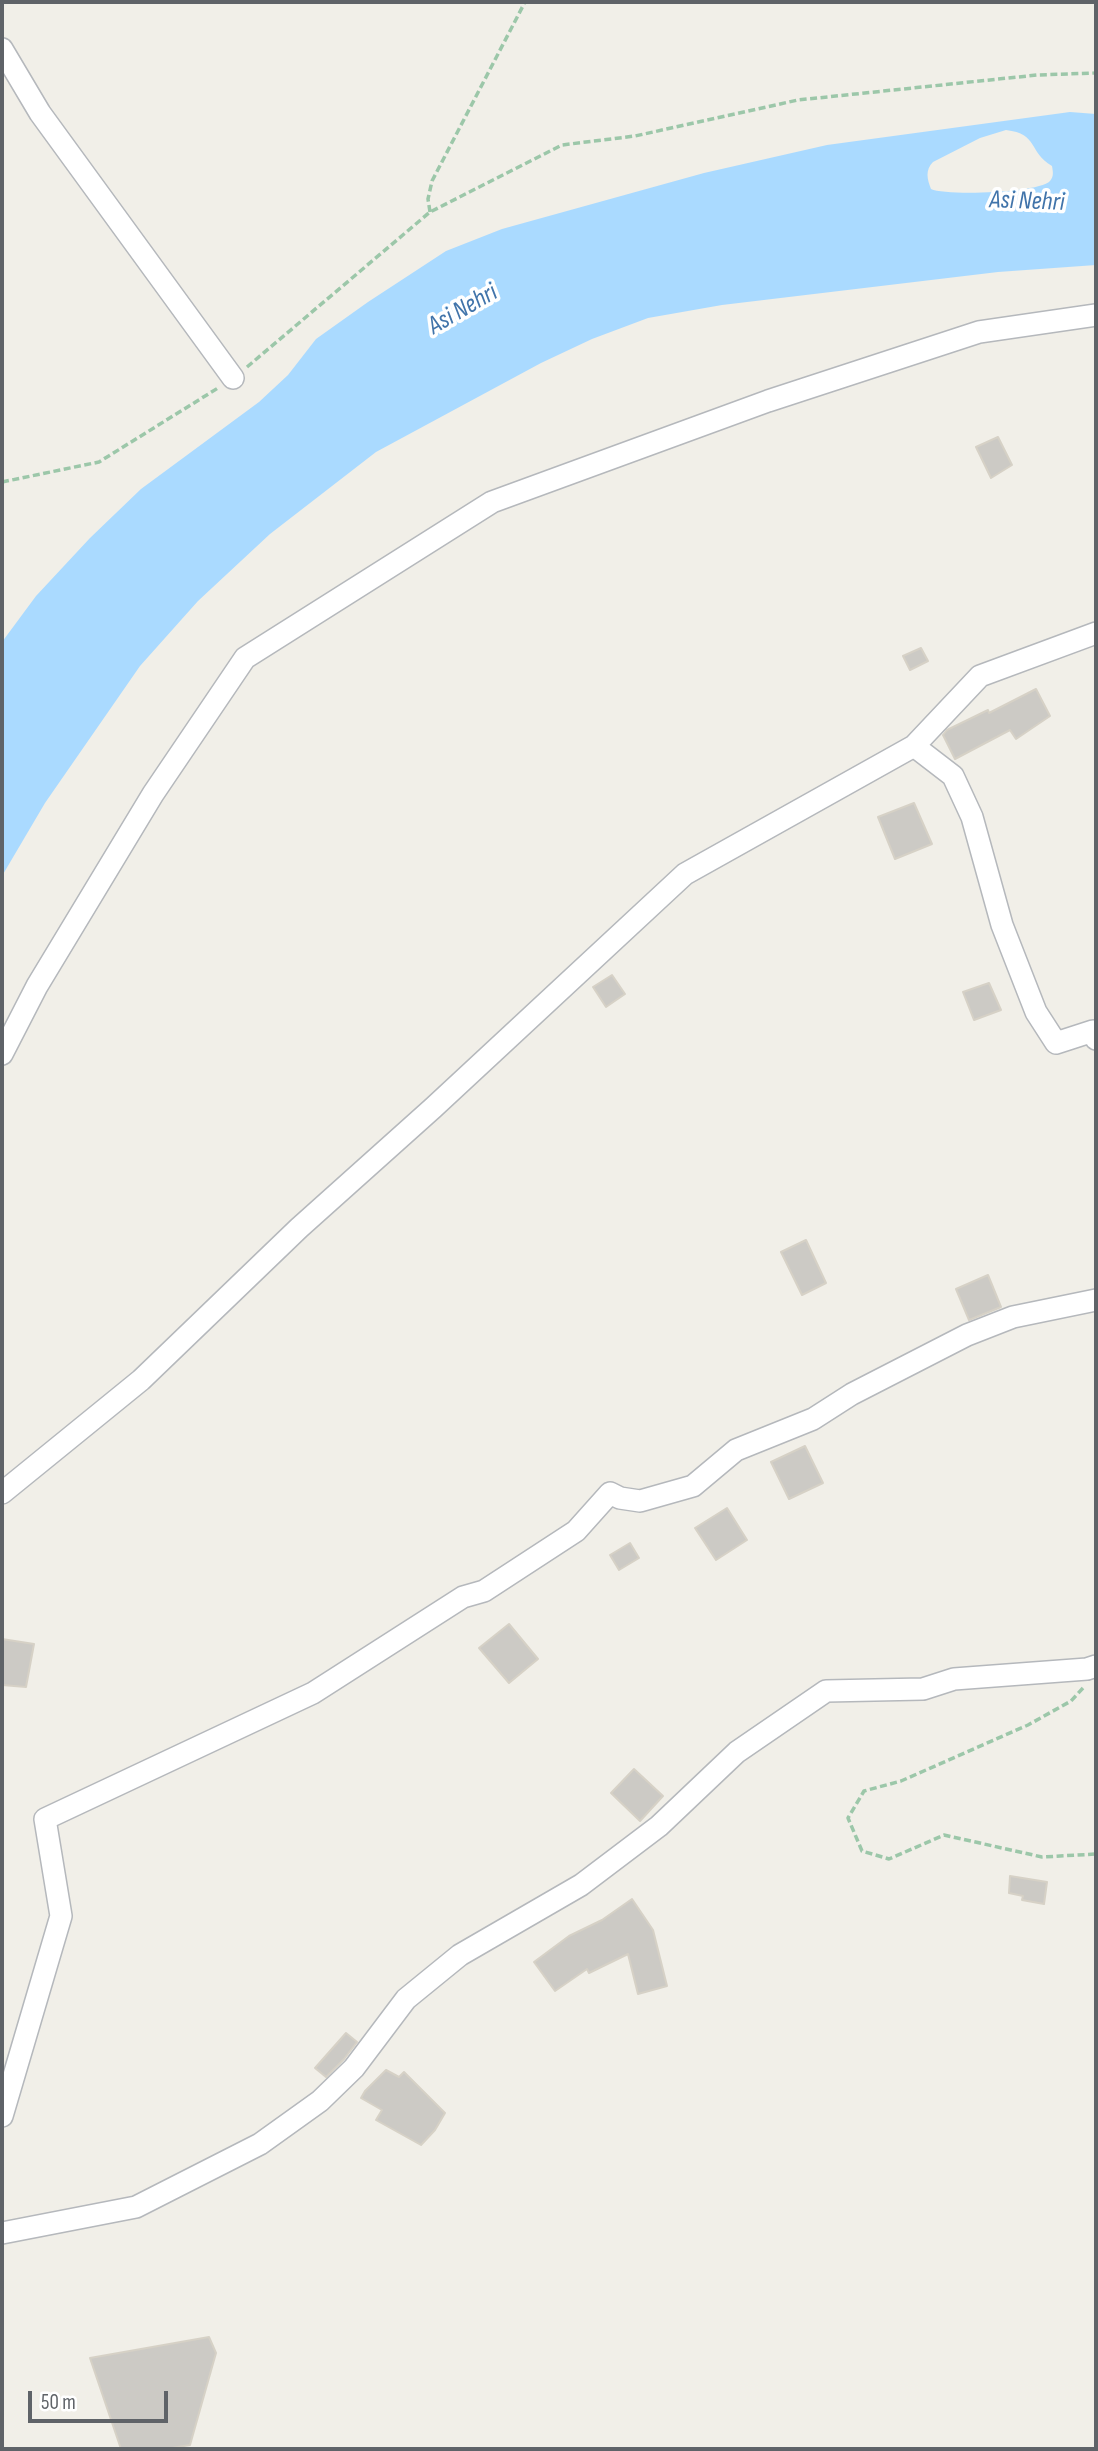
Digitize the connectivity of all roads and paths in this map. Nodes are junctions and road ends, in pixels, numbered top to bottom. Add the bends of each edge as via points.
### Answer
1 (525, 2) edge
2 (2, 49) edge
3 (1096, 73) edge
4 (430, 212) junction
5 (1096, 315) edge
6 (233, 378) junction
7 (2, 482) edge
8 (1096, 633) edge
9 (914, 746) junction
10 (1096, 1039) edge
11 (2, 1054) edge
12 (1096, 1300) edge
13 (2, 1493) edge
14 (1092, 1668) edge
15 (1096, 1854) edge
16 (2, 2116) edge
17 (2, 2233) edge

1 - 4 path via 432,181
2 - 6 street via 40,113
3 - 4 path via 798,100 635,136 562,145
4 - 6 path
5 - 11 street via 979,332 768,401 492,502 245,658 153,793 37,986
6 - 7 path via 99,462
8 - 9 street via 980,676
9 - 10 street via 953,776 972,817 1002,925 1036,1012 1056,1043 1093,1031
9 - 13 street via 685,874 299,1228 141,1380
12 - 16 street via 1013,1317 967,1335 813,1419 736,1450 693,1486 640,1500 610,1493 576,1531 313,1693 45,1819 61,1916
14 - 15 path via 1082,1691 1071,1701 901,1781 864,1791 848,1818 862,1851 889,1859 944,1835 1042,1857
14 - 17 street via 954,1679 923,1689 825,1691 737,1752 659,1826 581,1885 460,1955 406,1999 355,2068 320,2101 260,2144 135,2207

